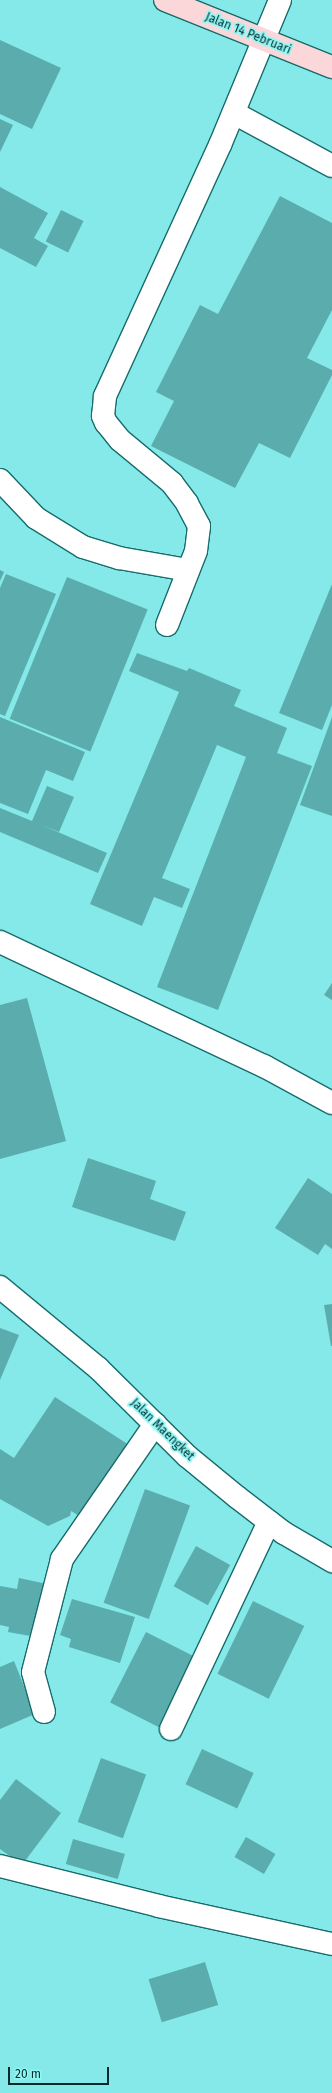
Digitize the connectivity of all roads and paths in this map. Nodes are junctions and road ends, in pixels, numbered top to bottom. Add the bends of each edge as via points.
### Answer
1 (165, 0) edge
2 (280, 0) edge
3 (263, 40) junction
4 (332, 67) edge
5 (234, 113) junction
6 (332, 166) edge
7 (0, 480) edge
8 (188, 570) junction
9 (166, 625) dead end
10 (0, 942) edge
11 (332, 1103) edge
12 (0, 1287) edge
13 (155, 1424) junction
14 (269, 1522) junction
15 (332, 1561) edge
16 (44, 1712) dead end
17 (171, 1729) dead end
18 (0, 1866) edge
19 (332, 1944) edge

1 - 3 main road, Jalan 14 Pebruari
2 - 3 street
3 - 4 main road, Jalan 14 Pebruari
3 - 5 street
5 - 6 street
5 - 8 street via 105,396 104,405 104,416 114,433 172,484 193,513 199,532 196,551
7 - 8 street via 36,518 83,546 119,558
8 - 9 street
10 - 11 street via 264,1066
12 - 13 street, Jalan Maengket via 98,1368
13 - 14 street, Jalan Maengket via 187,1456
13 - 16 street via 62,1558 33,1672
14 - 15 street, Jalan Maengket
14 - 17 street
18 - 19 street via 158,1906

